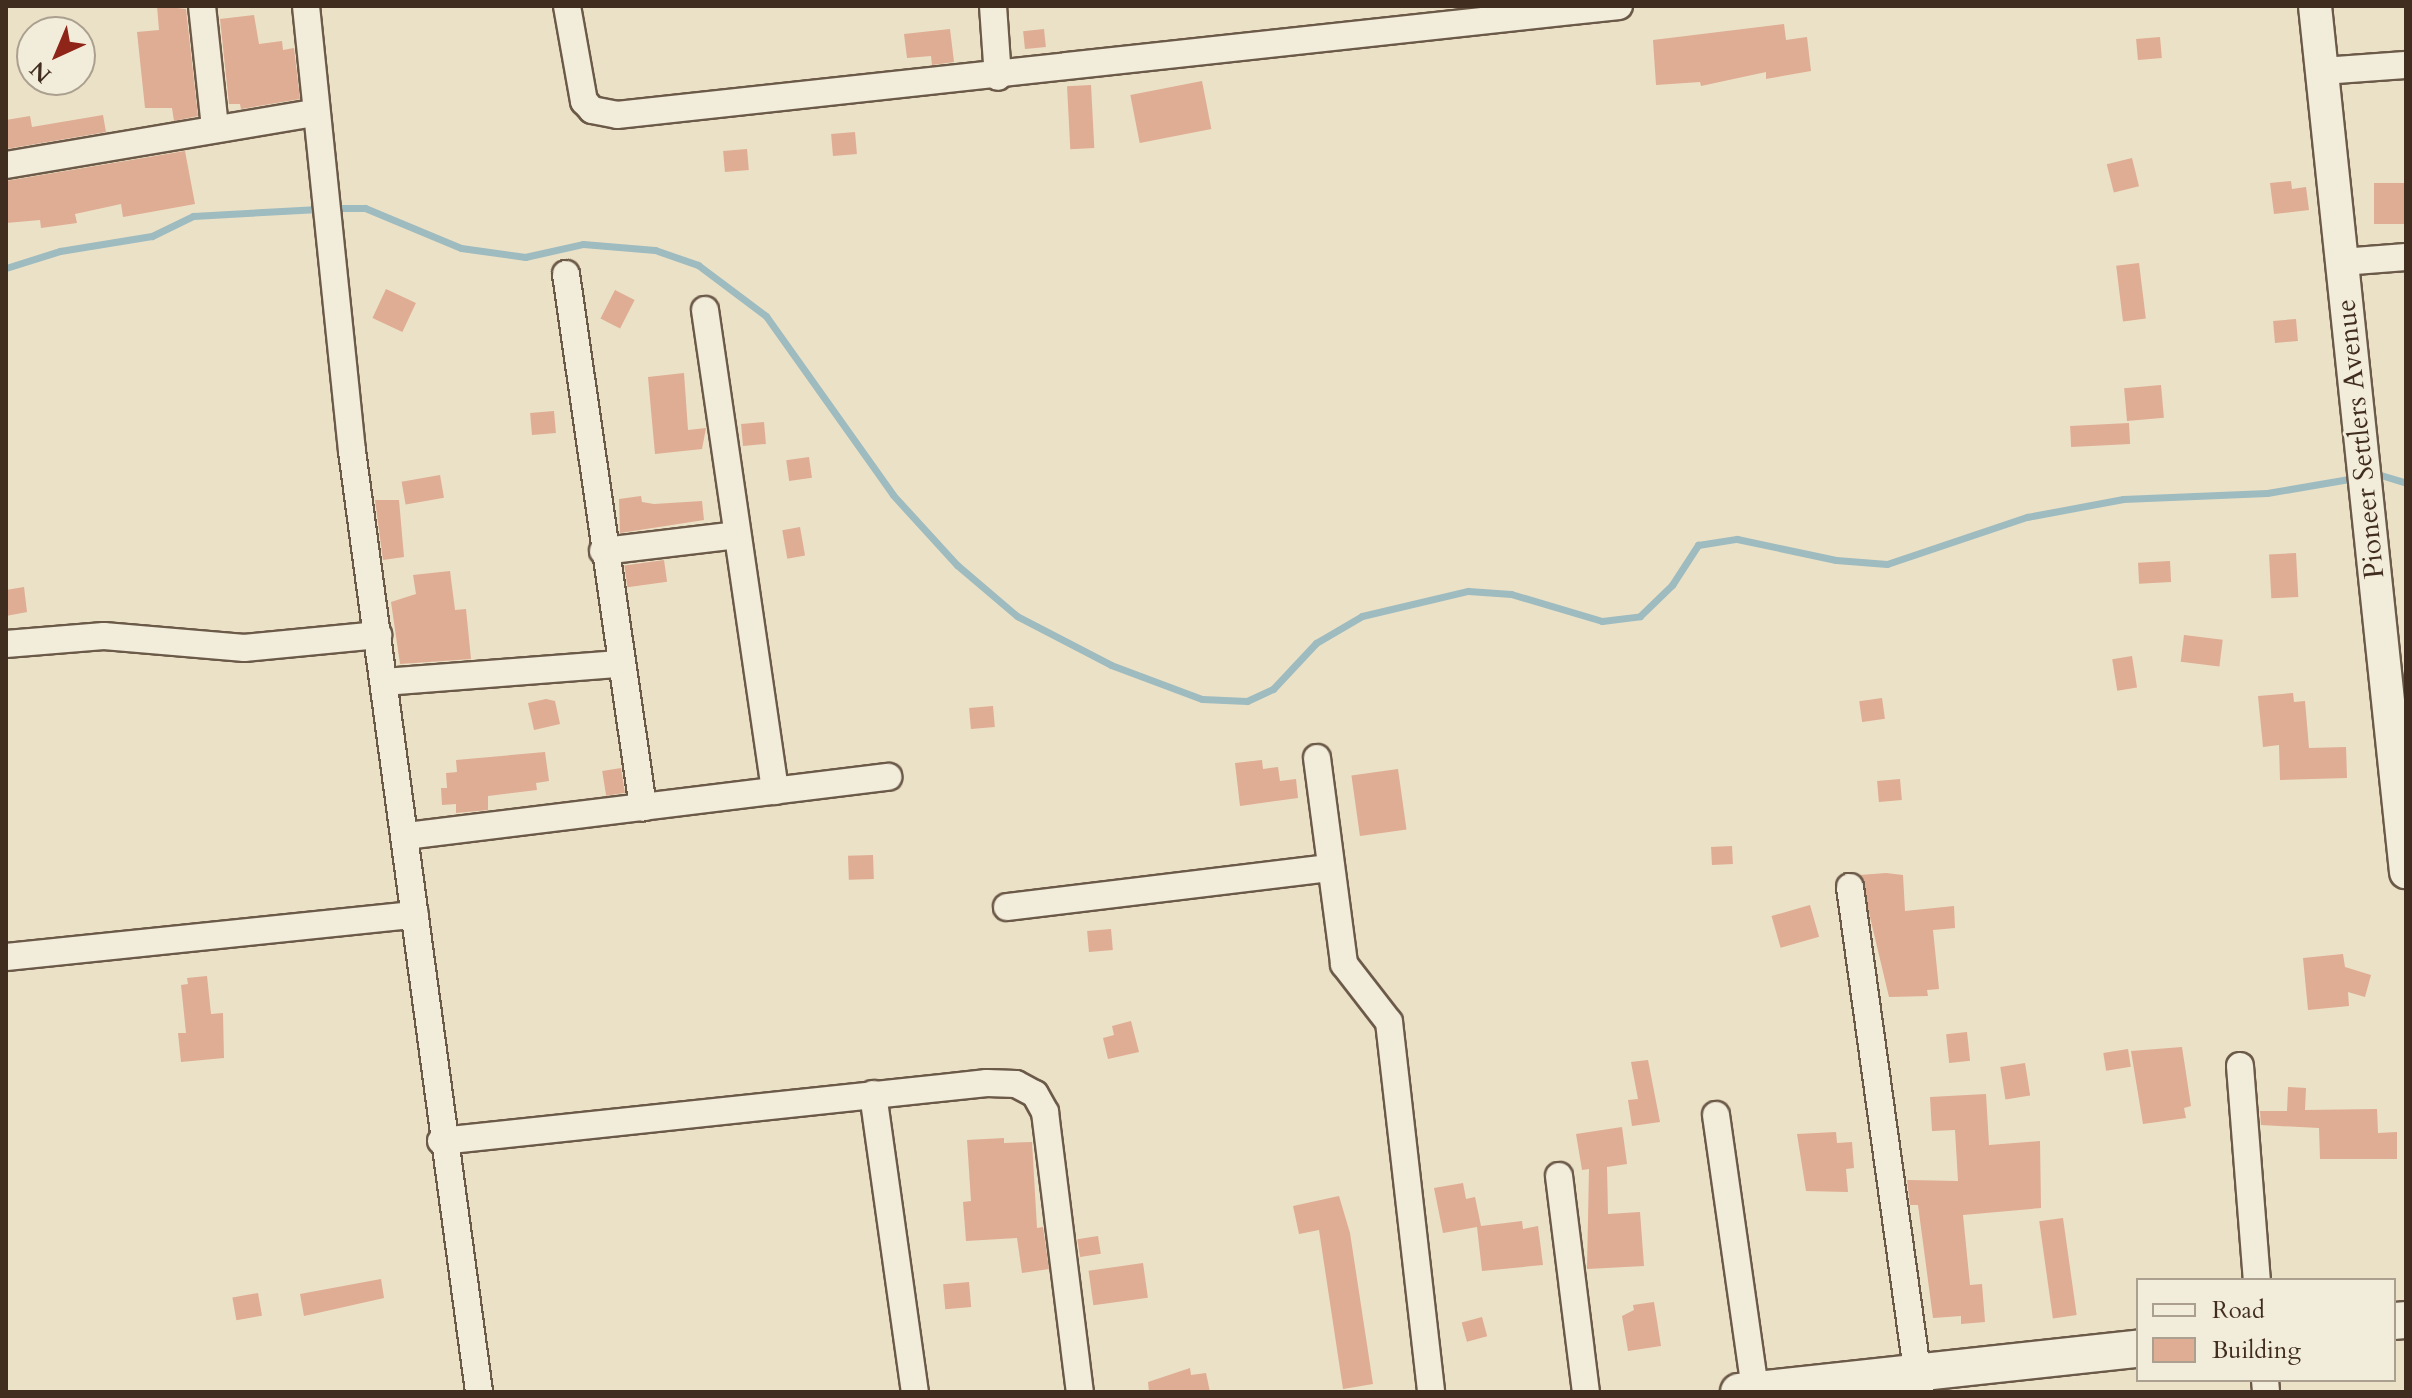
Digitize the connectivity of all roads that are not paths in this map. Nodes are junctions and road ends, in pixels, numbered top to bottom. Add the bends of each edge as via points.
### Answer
1 (202, 6) edge
2 (306, 6) edge
3 (567, 6) edge
4 (993, 6) edge
5 (1619, 6) edge
6 (2315, 6) edge
7 (1422, 15) edge
8 (2406, 65) edge
9 (2322, 71) junction
10 (998, 77) junction
11 (315, 113) junction
12 (215, 127) junction
13 (6, 165) edge
14 (2406, 257) edge
15 (2342, 262) junction
16 (566, 274) dead end
17 (705, 310) dead end
18 (737, 535) junction
19 (603, 551) junction
20 (378, 635) junction
21 (6, 644) edge
22 (619, 664) junction
23 (384, 682) junction
24 (1317, 758) dead end
25 (888, 777) dead end
26 (775, 791) junction
27 (643, 807) junction
28 (406, 836) junction
29 (1331, 868) junction
30 (2406, 872) edge
31 (1850, 887) dead end
32 (1007, 907) dead end
33 (415, 915) junction
34 (6, 957) edge
35 (2240, 1066) dead end
36 (873, 1094) junction
37 (1716, 1115) dead end
38 (441, 1141) junction
39 (1559, 1176) dead end
40 (2257, 1278) edge
41 (2136, 1349) edge
42 (1919, 1383) edge
43 (1747, 1391) edge
44 (479, 1392) edge
45 (915, 1392) edge
46 (1080, 1392) edge
47 (1431, 1392) edge
48 (1586, 1392) edge

1 - 12 street
2 - 11 street
3 - 10 street via 577,86 584,101 603,114
4 - 10 street
5 - 7 street
6 - 9 street, Pioneer Settlers Avenue
7 - 10 street
8 - 9 street
9 - 15 street, Pioneer Settlers Avenue
11 - 12 street
11 - 20 street
12 - 13 street
14 - 15 street
15 - 30 street, Pioneer Settlers Avenue
16 - 19 street
17 - 18 street
18 - 19 street
18 - 26 street
19 - 22 street
20 - 21 street via 244,648 104,636
20 - 23 street
22 - 23 street
22 - 27 street
23 - 28 street
24 - 29 street
25 - 26 street
26 - 27 street
27 - 28 street
28 - 33 street
29 - 32 street
29 - 47 street via 1344,964 1389,1022
31 - 42 street
33 - 34 street
33 - 38 street
35 - 40 street
36 - 38 street
36 - 45 street
36 - 46 street via 987,1083 1016,1084 1035,1094 1045,1112
37 - 43 street
38 - 44 street
39 - 48 street
41 - 42 main road
42 - 43 main road

